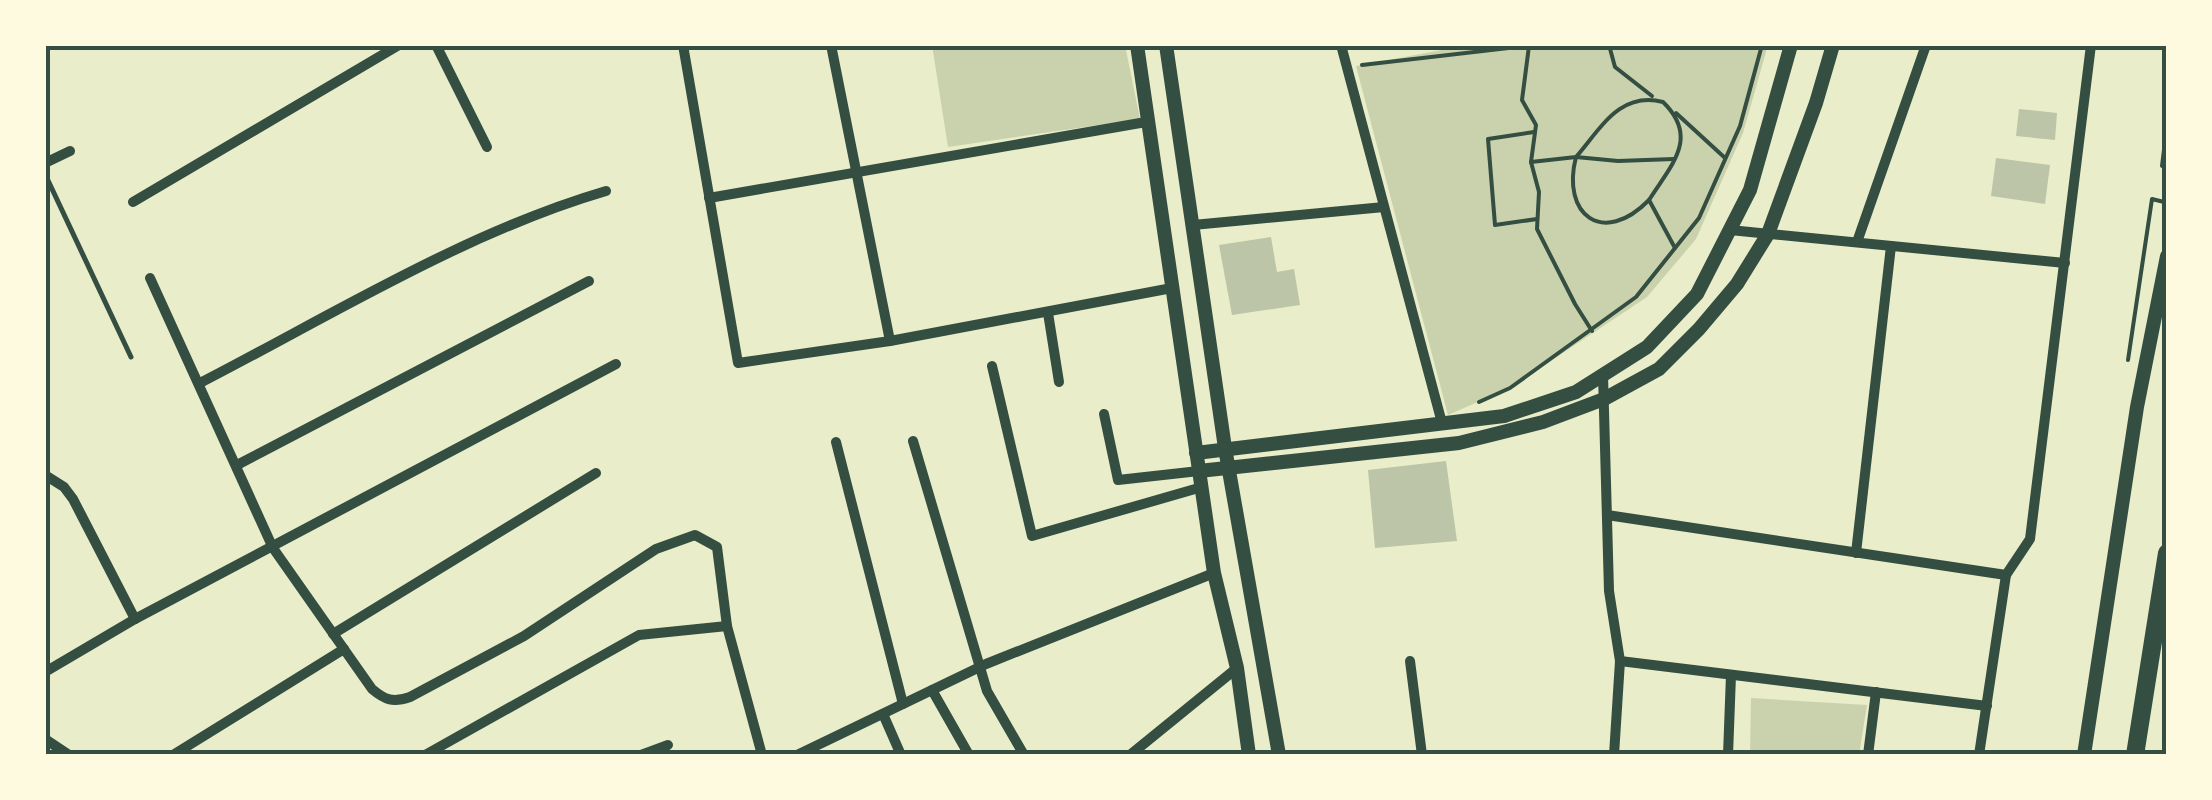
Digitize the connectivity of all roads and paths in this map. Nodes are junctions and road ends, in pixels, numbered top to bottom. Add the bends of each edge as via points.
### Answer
1 (399, 45) edge
2 (436, 45) edge
3 (683, 45) edge
4 (831, 45) edge
5 (1137, 45) edge
6 (1166, 45) edge
7 (1341, 45) edge
8 (1608, 45) edge
9 (1762, 45) edge
10 (1790, 45) edge
11 (1833, 45) edge
12 (1926, 45) edge
13 (2092, 45) edge
14 (1532, 46) edge
15 (1348, 66) junction
16 (1663, 102) junction
17 (1146, 122) junction
18 (2167, 125) edge
19 (1535, 132) junction
20 (487, 147) dead end
21 (70, 151) dead end
22 (1576, 157) junction
23 (1726, 158) junction
24 (1674, 159) junction
25 (1531, 162) junction
26 (45, 163) edge
27 (2167, 168) edge
28 (856, 171) junction
29 (45, 174) edge
30 (606, 191) dead end
31 (709, 198) junction
32 (1649, 200) junction
33 (133, 202) dead end
34 (1384, 207) junction
35 (1538, 219) junction
36 (1193, 225) junction
37 (1730, 230) junction
38 (1768, 234) junction
39 (1856, 242) junction
40 (1891, 246) junction
41 (1675, 248) junction
42 (2167, 256) edge
43 (2065, 263) junction
44 (150, 278) dead end
45 (589, 282) dead end
46 (1172, 288) junction
47 (1048, 314) junction
48 (1592, 330) junction
49 (890, 341) junction
50 (132, 357) dead end
51 (616, 364) dead end
52 (992, 366) dead end
53 (1604, 374) junction
54 (1059, 382) dead end
55 (200, 383) junction
56 (1604, 399) junction
57 (1479, 402) dead end
58 (1104, 414) dead end
59 (1442, 424) junction
60 (913, 441) dead end
61 (836, 442) dead end
62 (1225, 448) junction
63 (1196, 453) junction
64 (236, 466) junction
65 (1230, 469) junction
66 (1198, 471) junction
67 (596, 474) dead end
68 (45, 475) edge
69 (1202, 487) junction
70 (1607, 515) junction
71 (273, 548) junction
72 (1856, 552) junction
73 (2167, 553) edge
74 (1214, 573) junction
75 (2006, 575) junction
76 (135, 619) junction
77 (728, 626) junction
78 (333, 634) junction
79 (344, 649) junction
80 (1410, 661) dead end
81 (1620, 661) junction
82 (980, 667) junction
83 (1237, 668) junction
84 (45, 672) edge
85 (1731, 675) junction
86 (932, 690) junction
87 (1876, 692) junction
88 (903, 704) junction
89 (1987, 706) junction
90 (882, 714) junction
91 (45, 740) edge
92 (668, 744) dead end
93 (69, 755) edge
94 (173, 755) edge
95 (425, 755) edge
96 (642, 755) edge
97 (762, 755) edge
98 (796, 755) edge
99 (900, 755) edge
100 (970, 755) edge
101 (1024, 755) edge
102 (1130, 755) edge
103 (1249, 755) edge
104 (1279, 755) edge
105 (1422, 755) edge
106 (1614, 755) edge
107 (1728, 755) edge
108 (1868, 755) edge
109 (1979, 755) edge
110 (2084, 755) edge
111 (2136, 755) edge

1 - 33 street
2 - 20 street
3 - 31 street
4 - 28 street
5 - 17 street
6 - 36 street
7 - 15 street
8 - 16 path via 1615,67
9 - 23 path
10 - 37 street via 1750,190
11 - 38 street
12 - 39 street
13 - 43 street
14 - 15 path
14 - 19 path via 1522,100
15 - 34 street
16 - 22 path via 1622,104
16 - 23 path
16 - 24 path via 1682,132
17 - 28 street
17 - 46 street
18 - 27 path
19 - 25 path
19 - 35 path via 1488,138 1495,224
21 - 26 street
22 - 24 path
22 - 25 path
22 - 32 path via 1574,197 1586,214 1619,224
23 - 41 path via 1699,218
24 - 32 path
25 - 35 path
28 - 31 street
28 - 49 street
29 - 50 lane
30 - 55 street via 484,236
31 - 49 street via 738,363
32 - 41 path
34 - 36 street
34 - 59 street
35 - 48 path via 1537,229
36 - 62 street
37 - 38 street
37 - 53 street via 1697,294 1646,347
38 - 39 street
38 - 56 street via 1699,329 1659,369
39 - 40 street
40 - 43 street
40 - 72 street
41 - 48 path via 1636,297
42 - 110 street via 2136,408
43 - 75 street via 2030,539
44 - 55 street
45 - 64 street
46 - 47 street
46 - 63 street
47 - 49 street
47 - 54 street
48 - 57 path
51 - 71 street
52 - 69 street via 1032,536
53 - 56 street
53 - 59 street via 1576,392 1504,416
55 - 64 street
56 - 65 street via 1458,443
56 - 70 street
58 - 66 street via 1118,480
59 - 62 street
60 - 82 street
61 - 88 street
62 - 63 street
62 - 65 street
63 - 66 street
64 - 71 street
65 - 66 street
65 - 104 street
66 - 69 street
67 - 78 street
68 - 76 street via 73,499
69 - 74 street
70 - 72 street
70 - 81 street
71 - 76 street
71 - 78 street
72 - 75 street
73 - 111 main road
74 - 82 street
74 - 83 street
75 - 89 street
76 - 84 street
77 - 79 street via 717,547 696,535 656,549 524,636 398,702 372,689
77 - 95 street via 638,635
77 - 97 street
78 - 79 street
79 - 94 street
80 - 105 street
81 - 85 street
81 - 106 street
82 - 86 street
82 - 101 street
83 - 102 street
83 - 103 street
85 - 87 street
85 - 107 street
86 - 88 street
86 - 100 street
87 - 89 street
87 - 108 street
88 - 90 street
89 - 109 street
90 - 98 street
90 - 99 street
91 - 93 street
92 - 96 street

